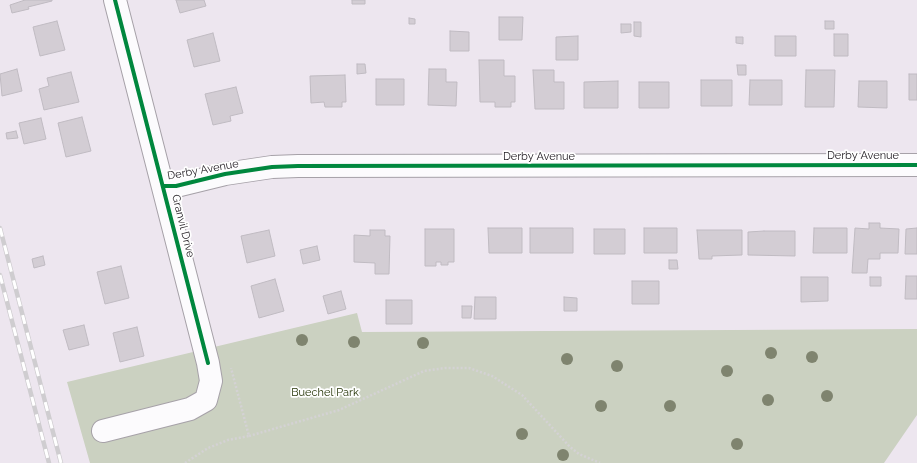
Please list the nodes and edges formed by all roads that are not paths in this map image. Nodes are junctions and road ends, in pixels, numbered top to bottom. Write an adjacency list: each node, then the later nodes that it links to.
1 (115, 0): 3 (street, Granvil Drive)
2 (917, 165): 3 (street, Derby Avenue)
3 (164, 186): 4 (street, Granvil Drive)
4 (103, 431)

